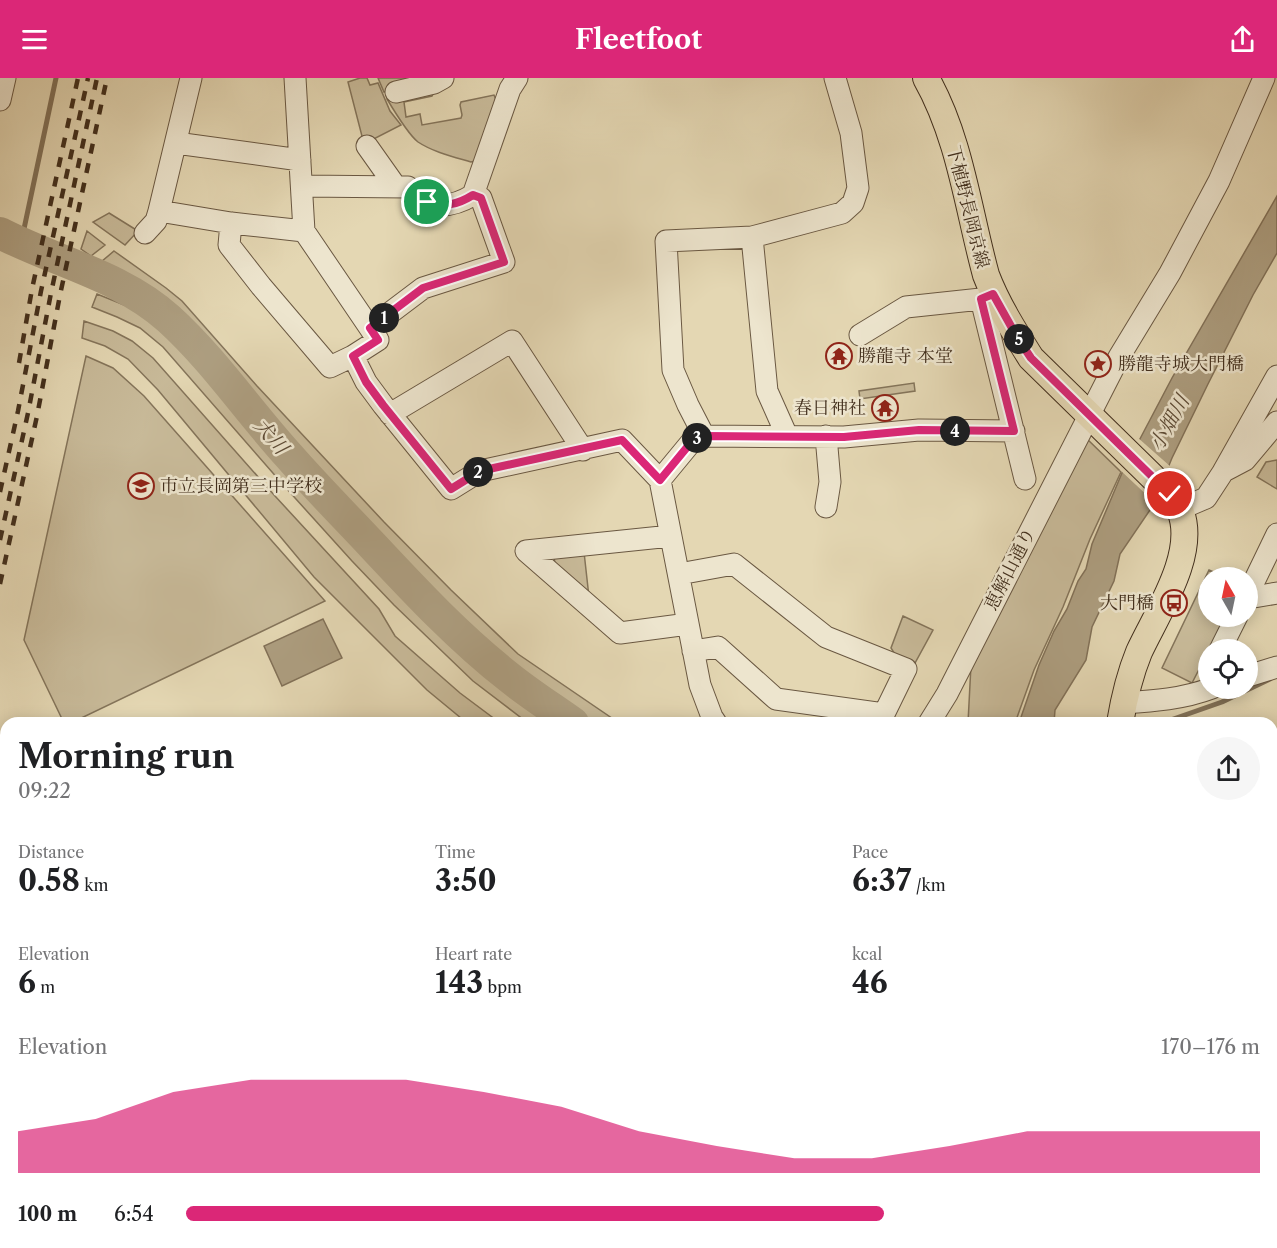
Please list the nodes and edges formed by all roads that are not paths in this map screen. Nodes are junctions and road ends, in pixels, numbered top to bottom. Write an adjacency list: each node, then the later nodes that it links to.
1 (191, 78): 9 (street)
2 (295, 78): 11 (street)
3 (443, 78): 8 (street)
4 (835, 78): 19 (street)
5 (926, 78): 20 (main road, 下植野長岡京線)
6 (1264, 78): 26 (street, 恵解山通り)
7 (515, 79): 14 (street)
8 (396, 92)
9 (176, 143): 11 (street); 15 (street)
10 (367, 146): 13 (street)
11 (300, 159): 12 (street)
12 (302, 186): 13 (street); 17 (street)
13 (396, 187): 14 (street)
14 (473, 195): 21 (street)
15 (159, 211): 16 (street); 18 (street)
16 (231, 223): 17 (street); 23 (street)
17 (304, 231): 21 (street)
18 (146, 233)
19 (752, 237): 29 (street); 30 (street)
20 (987, 297): 22 (street); 26 (main road, 下植野長岡京線); 28 (street)
21 (370, 328): 23 (street)
22 (860, 335)
23 (353, 356): 25 (street)
24 (1277, 376): 33 (street)
25 (390, 414): 32 (street); 32 (street)
26 (1094, 418): 37 (main road, 下植野長岡京線); 51 (street, 恵解山通り)
27 (1277, 422): 33 (street)
28 (1014, 431): 31 (street); 34 (street)
29 (704, 436): 30 (street); 35 (street)
30 (788, 436): 31 (street)
31 (826, 436): 36 (street)
32 (583, 450): 35 (street)
33 (1223, 472): 37 (street)
34 (1025, 479)
35 (660, 480): 39 (street)
36 (826, 507)
37 (1180, 509): 49 (main road, 下植野長岡京線)
38 (1277, 534): 41 (street)
39 (671, 536): 40 (street); 44 (street)
40 (679, 574): 44 (street); 45 (street)
41 (1258, 575)
42 (1277, 593): 43 (street)
43 (1258, 595)
44 (688, 624): 45 (street)
45 (693, 651): 50 (street)
46 (1277, 667): 47 (street)
47 (1258, 673)
48 (1198, 693): 49 (street)
49 (1122, 713)
50 (712, 717)
51 (932, 717)

